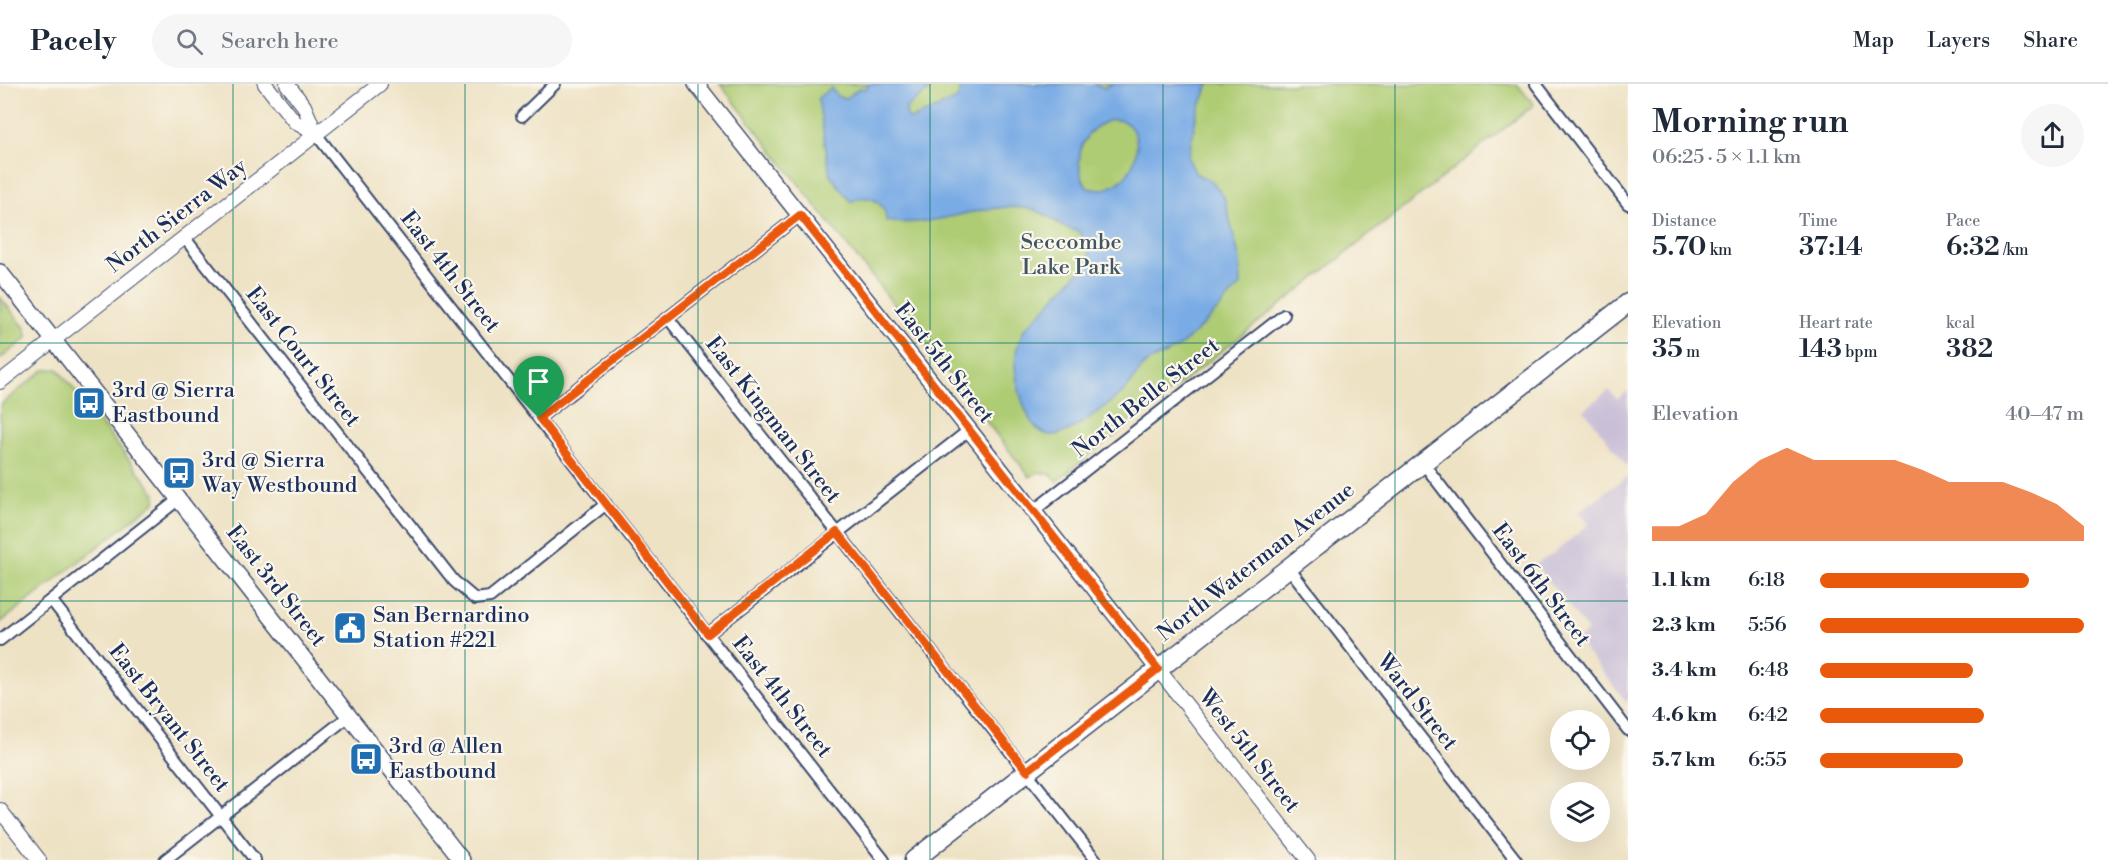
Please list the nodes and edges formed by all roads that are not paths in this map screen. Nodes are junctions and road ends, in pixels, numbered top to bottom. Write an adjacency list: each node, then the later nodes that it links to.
1 (265, 84): 8 (street)
2 (287, 84): 8 (street)
3 (380, 84): 8 (street, North Sierra Way)
4 (555, 84): 7 (street)
5 (696, 84): 10 (main road, East 5th Street)
6 (1536, 84): 9 (street)
7 (522, 116)
8 (316, 134): 11 (street, North Sierra Way); 18 (street, East 4th Street)
9 (1628, 204)
10 (800, 215): 15 (street); 19 (main road, East 5th Street)
11 (184, 237): 16 (street, North Sierra Way); 22 (street, East Court Street)
12 (0, 272): 16 (main road, East 3rd Street)
13 (1628, 303): 20 (main road, North Waterman Avenue)
14 (1284, 315): 23 (street, North Belle Street)
15 (668, 318): 18 (street); 24 (street, East Kingman Street)
16 (54, 339): 17 (street, North Sierra Way); 21 (main road, East 3rd Street)
17 (0, 382)
18 (539, 418): 22 (street, East 4th Street)
19 (968, 431): 23 (main road, East 5th Street); 24 (street)
20 (1423, 463): 25 (main road, North Waterman Avenue); 31 (street, East 6th Street)
21 (179, 499): 26 (street); 30 (main road, East 3rd Street)
22 (606, 504): 27 (street, East 4th Street)
23 (1032, 512): 29 (main road, East 5th Street)
24 (837, 532): 27 (street); 32 (street, East Kingman Street)
25 (1288, 567): 29 (main road, North Waterman Avenue); 43 (street, Ward Street)
26 (51, 601): 28 (street); 34 (street, East Bryant Street)
27 (708, 634): 39 (street, East 4th Street)
28 (0, 640)
29 (1158, 669): 32 (main road, North Waterman Avenue); 42 (street, West 5th Street)
30 (349, 716): 34 (street); 38 (main road, East 3rd Street)
31 (1628, 730)
32 (1027, 771): 40 (main road, North Waterman Avenue); 41 (street, East Kingman Street)
33 (0, 810): 35 (street)
34 (221, 816): 36 (street); 37 (street, East Bryant Street)
35 (39, 860)
36 (165, 860)
37 (255, 860)
38 (462, 860)
39 (884, 860)
40 (914, 860)
41 (1096, 860)
42 (1308, 860)
43 (1516, 860)

